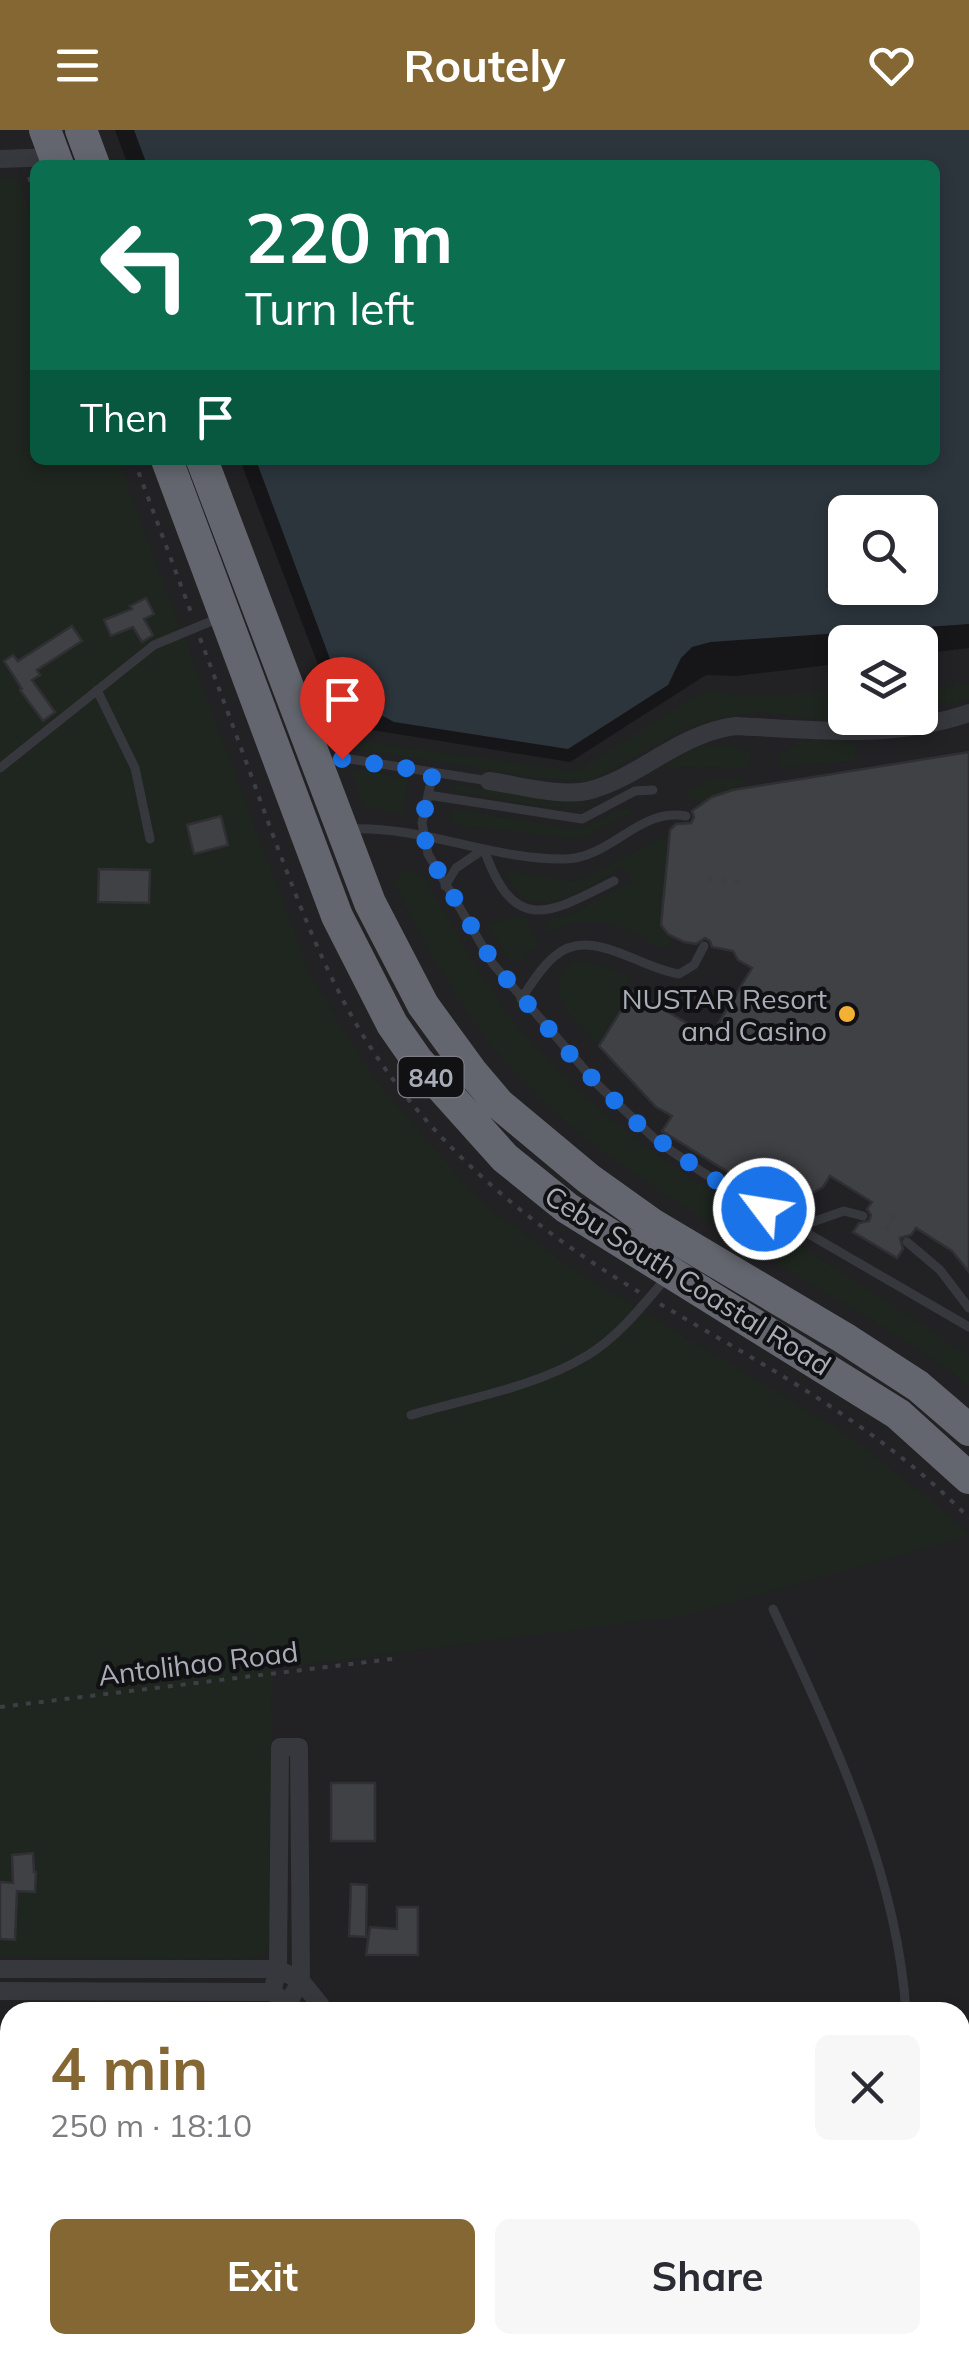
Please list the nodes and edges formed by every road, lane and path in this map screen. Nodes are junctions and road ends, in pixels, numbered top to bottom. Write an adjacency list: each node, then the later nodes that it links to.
1 (81, 130): 4 (highway)
2 (53, 151): 3 (street)
3 (0, 159)
4 (92, 160)
5 (169, 465): 7 (highway, Cebu South Coastal Road / 840)
6 (204, 465): 10 (highway, Cebu South Coastal Road / 840)
7 (225, 616): 8 (lane); 32 (highway, Cebu South Coastal Road / 840)
8 (96, 690): 11 (lane); 19 (lane)
9 (969, 713): 13 (street)
10 (315, 764): 12 (lane); 17 (highway, Cebu South Coastal Road / 840)
11 (0, 768)
12 (433, 772): 13 (lane); 15 (lane)
13 (489, 781)
14 (653, 790): 15 (lane)
15 (428, 795): 18 (lane)
16 (686, 816): 20 (lane)
17 (341, 829): 18 (lane); 36 (highway, Cebu South Coastal Road / 840)
18 (423, 837): 20 (lane); 24 (lane)
19 (150, 839)
20 (484, 850): 22 (lane); 24 (lane)
21 (708, 879): 23 (path)
22 (614, 881)
23 (742, 882)
24 (446, 886): 26 (lane)
25 (704, 946): 26 (lane)
26 (521, 999): 29 (lane)
27 (894, 1215): 30 (path)
28 (863, 1216): 29 (lane)
29 (795, 1228): 34 (lane)
30 (886, 1230)
31 (908, 1242): 33 (lane)
32 (670, 1274): 35 (lane); 37 (highway, Cebu South Coastal Road / 840)
33 (969, 1308)
34 (969, 1328)
35 (411, 1415)
36 (969, 1430)
37 (969, 1478)
38 (773, 1609): 47 (lane)
39 (400, 1658): 40 (path, Antolihao Road)
40 (0, 1707)
41 (0, 1969): 42 (street)
42 (278, 1969): 43 (street); 43 (street); 45 (street)
43 (301, 1981): 45 (street); 46 (street)
44 (0, 1992): 45 (street)
45 (287, 2002)
46 (318, 2002)
47 (905, 2002)

